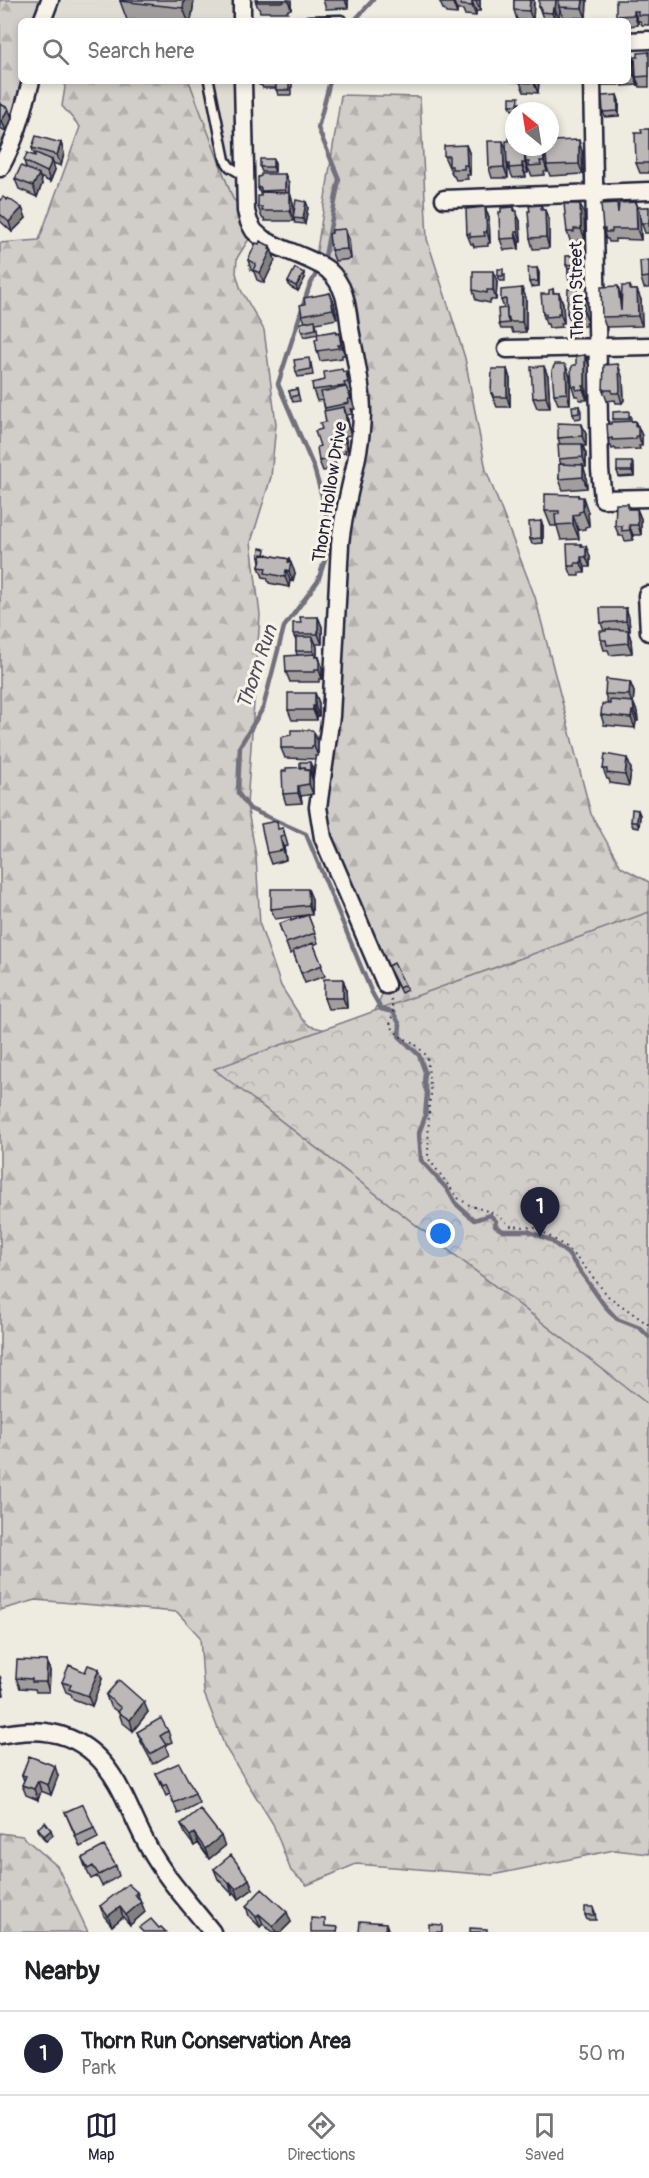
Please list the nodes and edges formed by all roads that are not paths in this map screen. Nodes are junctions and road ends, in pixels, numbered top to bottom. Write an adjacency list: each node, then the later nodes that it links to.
1 (50, 0): 3 (street)
2 (242, 0): 4 (street)
3 (43, 18)
4 (242, 18)
5 (649, 40): 6 (street)
6 (631, 41)
7 (30, 84): 11 (street)
8 (210, 84): 12 (lane)
9 (243, 84): 12 (street, Thorn Hollow Drive)
10 (592, 84): 14 (street, Thorn Street)
11 (0, 168)
12 (245, 176): 22 (street, Thorn Hollow Drive)
13 (649, 191): 14 (street)
14 (594, 193): 15 (street); 17 (street, Thorn Street)
15 (444, 199)
16 (649, 346): 17 (street)
17 (597, 348): 18 (street); 19 (street, Thorn Street)
18 (507, 349)
19 (649, 498)
20 (648, 595): 21 (street)
21 (649, 633)
22 (386, 985)
23 (0, 1735): 24 (street)
24 (213, 1932)

